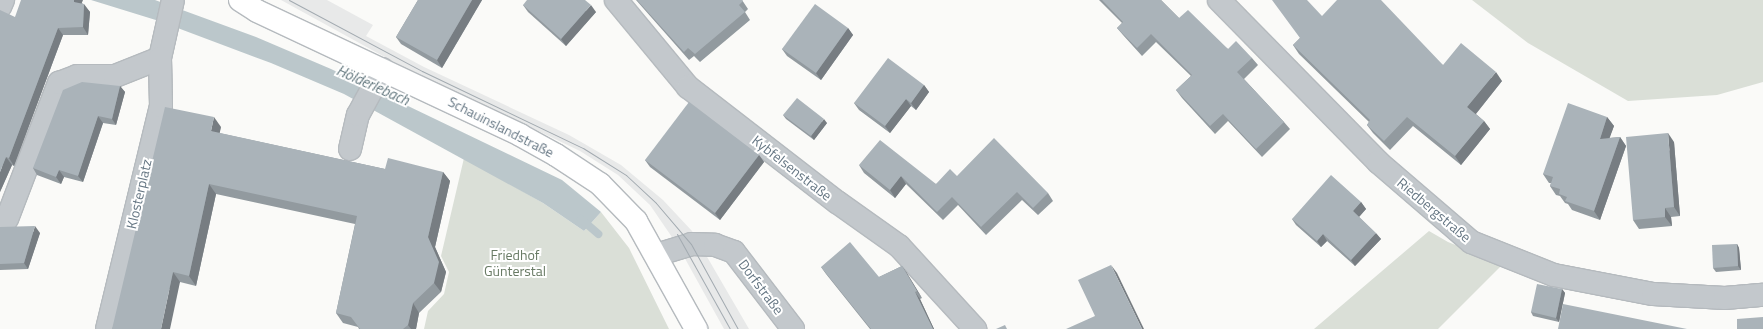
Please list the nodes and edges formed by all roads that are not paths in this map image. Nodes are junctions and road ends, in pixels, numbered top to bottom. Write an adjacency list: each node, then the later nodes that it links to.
1 (3, 0): 6 (street)
2 (173, 0): 7 (street, Klosterplatz)
3 (240, 0): 8 (main road, Schauinslandstraße)
4 (616, 0): 16 (street, Kybfelsenstraße)
5 (1219, 0): 12 (street, Riedbergstraße)
6 (0, 7)
7 (162, 48): 10 (street); 13 (street, Klosterplatz)
8 (378, 76): 9 (street); 11 (main road, Schauinslandstraße)
9 (350, 149)
10 (7, 219)
11 (656, 255): 14 (main road, Schauinslandstraße); 15 (street, Dorfstraße)
12 (1763, 295)
13 (107, 329)
14 (696, 329)
15 (793, 329)
16 (975, 329)

